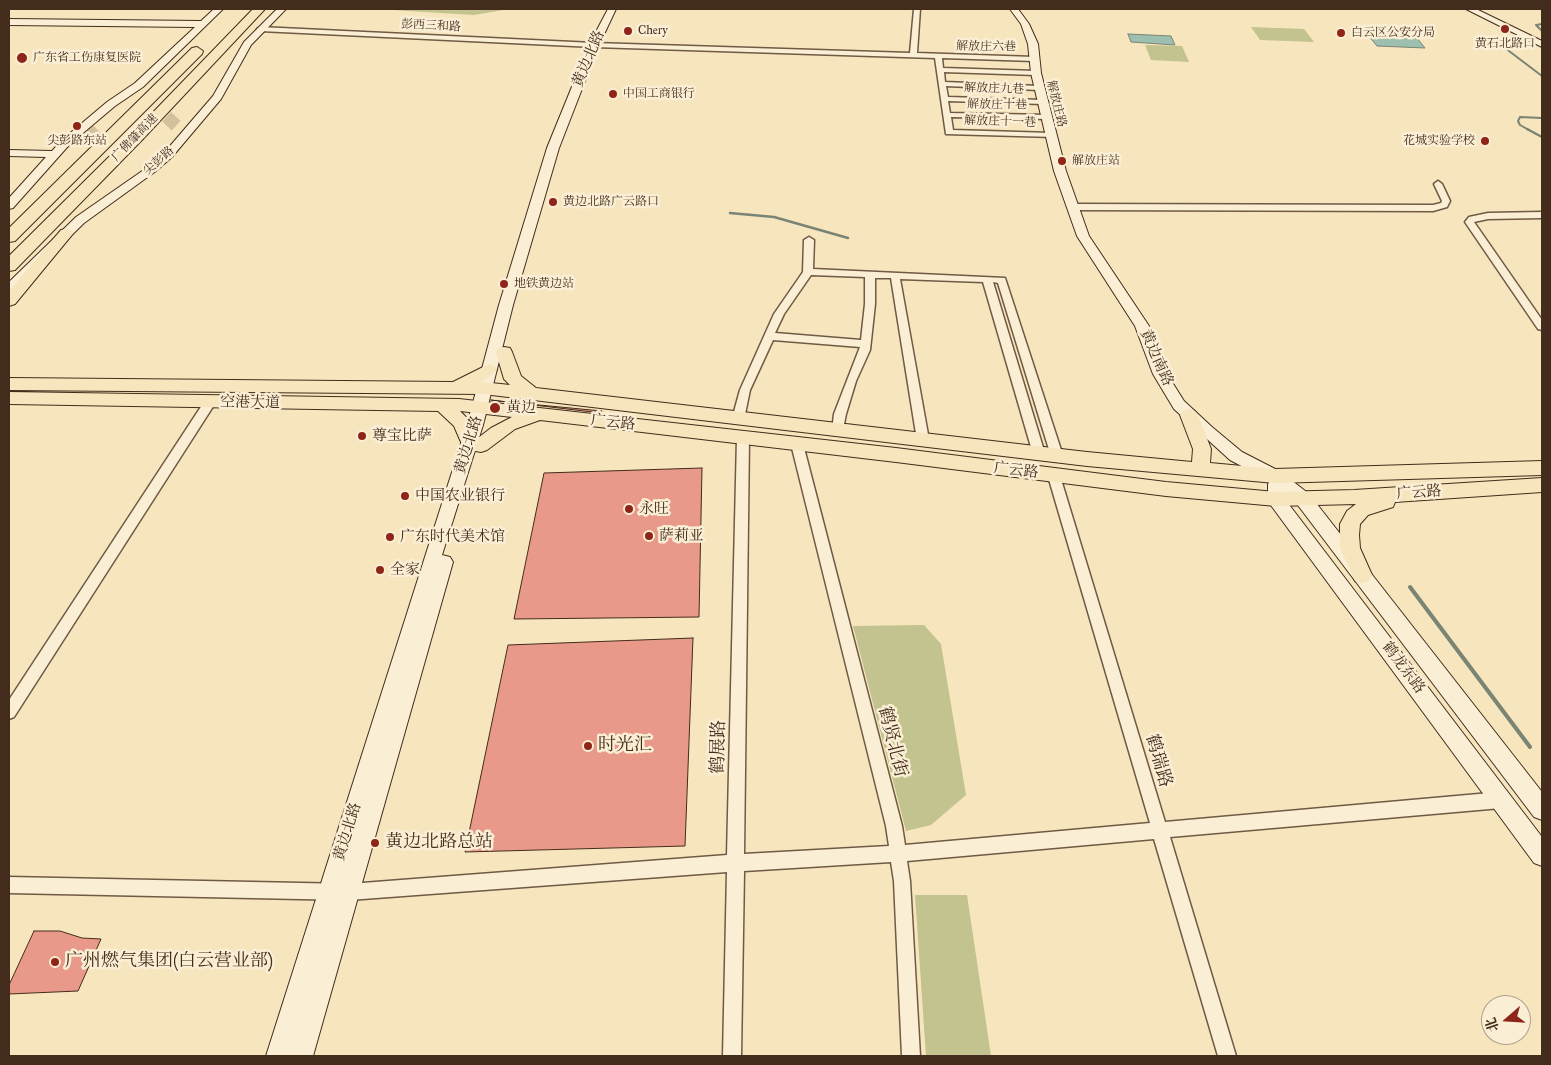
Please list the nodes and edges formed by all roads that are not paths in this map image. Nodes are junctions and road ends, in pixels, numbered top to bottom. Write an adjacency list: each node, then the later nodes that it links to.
1 (219, 9): 13 (street)
2 (259, 9): 48 (highway, 广佛肇高速)
3 (269, 9): 15 (highway)
4 (275, 9): 15 (highway)
5 (282, 9): 15 (street, 尖彭路)
6 (612, 9): 19 (street, 黄边北路)
7 (618, 9): 19 (street, 黄边北路)
8 (917, 9): 21 (street)
9 (1014, 9): 23 (street, 解放庄路)
10 (1470, 9): 18 (street)
11 (1480, 9): 17 (street)
12 (9, 22): 13 (street)
13 (203, 24): 16 (street)
14 (9, 28): 16 (street)
15 (255, 32): 19 (street, 彭西三和路); 31 (highway); 45 (street, 尖彭路)
16 (194, 33): 26 (street)
17 (1542, 40)
18 (1542, 44)
19 (597, 45): 21 (street, 彭西三和路); 59 (street, 黄边北路); 60 (street, 黄边北路)
20 (201, 47): 46 (highway, 广佛肇高速)
21 (913, 56): 22 (street, 解放庄六巷)
22 (938, 57): 23 (street, 解放庄六巷); 24 (street)
23 (1034, 59): 25 (street, 解放庄路)
24 (940, 70): 25 (street); 27 (street)
25 (1036, 73): 28 (street, 解放庄路)
26 (139, 84): 35 (highway); 39 (street)
27 (942, 84): 28 (street); 29 (street)
28 (1039, 88): 30 (street, 解放庄路)
29 (944, 99): 30 (street, 解放庄九巷); 32 (street)
30 (1042, 102): 33 (street, 解放庄路)
31 (184, 107)
32 (946, 115): 33 (street, 解放庄十巷); 36 (street, 解放庄十一巷)
33 (1047, 117): 36 (street, 解放庄路)
34 (166, 126): 49 (highway)
35 (100, 128)
36 (1051, 135): 42 (street, 解放庄路)
37 (87, 142): 44 (highway)
38 (9, 154): 39 (street)
39 (54, 154): 41 (street)
40 (1438, 184): 42 (street)
41 (9, 205)
42 (1073, 207): 76 (street, 黄边南路)
43 (1542, 215): 56 (street)
44 (9, 227)
45 (66, 233): 54 (street, 尖彭路); 55 (main road)
46 (9, 236)
47 (809, 240): 51 (street)
48 (9, 266)
49 (9, 272)
50 (870, 274): 51 (street); 52 (street); 58 (street)
51 (805, 276): 52 (street); 57 (street)
52 (896, 278): 53 (street); 81 (street)
53 (988, 282): 84 (street); 85 (street)
54 (9, 289)
55 (9, 300)
56 (1542, 327)
57 (769, 336): 58 (street); 78 (street)
58 (866, 344): 79 (street)
59 (504, 352): 66 (street, 黄边北路); 67 (main road)
60 (489, 370): 64 (main road); 66 (street, 黄边北路)
61 (9, 374): 63 (main road)
62 (9, 384): 63 (main road, 空港大道)
63 (220, 386): 65 (main road, 空港大道)
64 (447, 387): 65 (main road, 空港大道); 66 (main road, 空港大道)
65 (390, 388): 71 (main road)
66 (489, 389): 67 (main road, 广云路); 73 (street, 黄边北路)
67 (532, 394): 69 (main road, 广云路)
68 (9, 398): 70 (main road, 空港大道)
69 (585, 400): 77 (main road); 78 (main road, 广云路)
70 (210, 402): 71 (main road, 空港大道); 74 (main road); 99 (street)
71 (379, 404): 72 (main road, 空港大道)
72 (442, 404): 73 (main road, 空港大道); 82 (main road)
73 (485, 408): 75 (main road, 广云路); 82 (street, 黄边北路)
74 (9, 409)
75 (539, 415): 77 (main road, 广云路); 82 (main road)
76 (1189, 415): 88 (main road); 91 (street, 黄边南路)
77 (576, 419): 80 (main road, 广云路)
78 (738, 419): 79 (main road, 广云路)
79 (838, 431): 81 (main road, 广云路)
80 (742, 438): 83 (main road, 广云路); 105 (street, 鹤展路)
81 (923, 440): 84 (main road, 广云路)
82 (475, 444): 107 (street, 黄边北路)
83 (797, 444): 90 (main road, 广云路); 103 (street, 鹤贤北街)
84 (1039, 454): 85 (main road, 广云路)
85 (1057, 456): 86 (main road, 广云路)
86 (1087, 459): 88 (main road, 广云路); 92 (main road)
87 (1542, 468): 89 (main road, 广云路)
88 (1197, 470): 91 (main road, 广云路)
89 (1396, 473): 91 (main road, 广云路); 94 (main road)
90 (1054, 476): 92 (main road, 广云路); 102 (street, 鹤瑞路)
91 (1275, 476): 95 (street); 96 (street, 黄边南路)
92 (1097, 481): 95 (main road, 广云路)
93 (1542, 485): 94 (main road, 广云路)
94 (1412, 494): 96 (main road, 广云路); 97 (main road)
95 (1276, 498): 96 (main road, 广云路); 98 (street, 鹤龙东路)
96 (1302, 499): 97 (street, 鹤龙东路)
97 (1362, 575): 98 (street); 101 (street, 鹤龙东路)
98 (1336, 578): 100 (street, 鹤龙东路)
99 (9, 712)
100 (1501, 800): 102 (street); 104 (street, 鹤龙东路)
101 (1542, 809)
102 (1159, 830): 103 (street); 112 (street, 鹤瑞路)
103 (896, 854): 105 (street); 111 (street, 鹤贤北街)
104 (1542, 855)
105 (736, 863): 107 (street); 110 (street, 鹤展路)
106 (9, 884): 107 (street)
107 (339, 892): 108 (street, 黄边北路); 109 (street, 黄边北路)
108 (279, 1056)
109 (300, 1056)
110 (732, 1056)
111 (910, 1056)
112 (1227, 1056)

